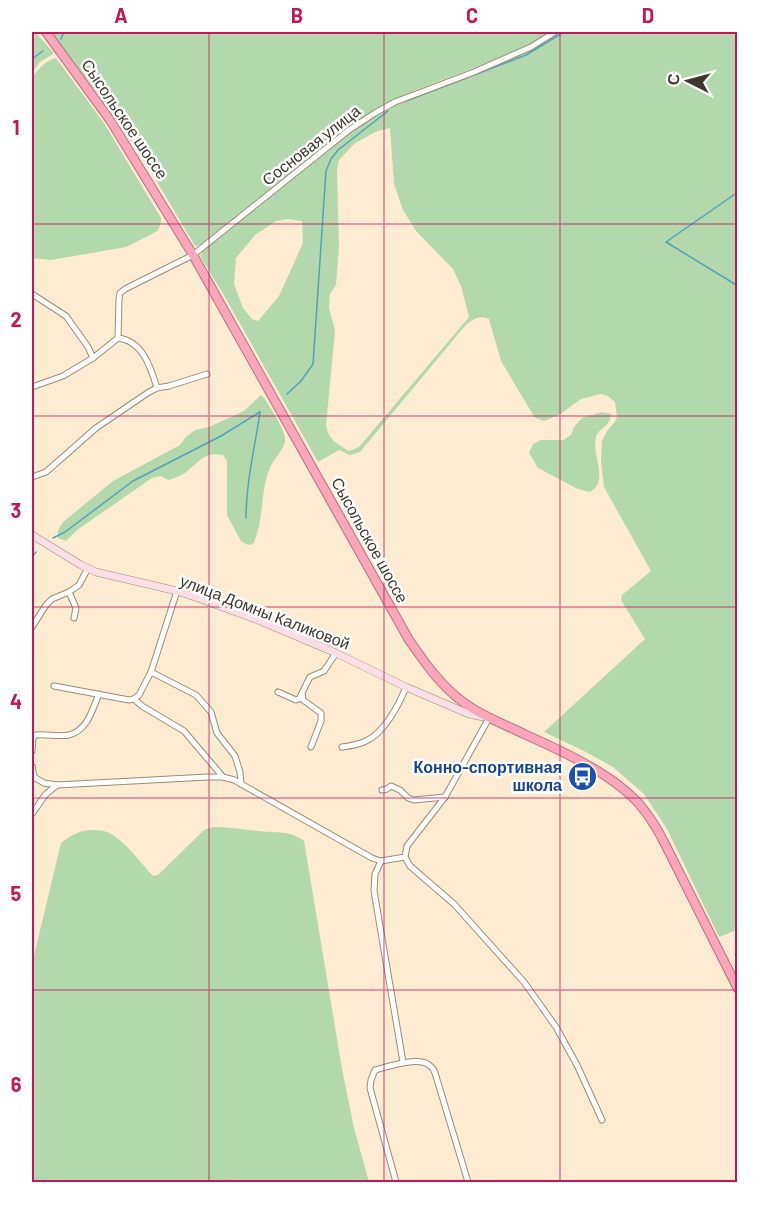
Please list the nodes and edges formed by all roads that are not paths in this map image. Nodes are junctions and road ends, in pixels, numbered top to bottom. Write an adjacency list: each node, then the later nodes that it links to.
1 (46, 32): 3 (highway, Сысольское шоссе)
2 (555, 32): 3 (street, Сосновая улица)
3 (193, 255): 5 (street, Сосновая улица); 25 (highway, Сысольское шоссе)
4 (32, 294): 6 (street)
5 (118, 338): 6 (street); 9 (street)
6 (93, 358): 8 (street)
7 (207, 374): 9 (street)
8 (32, 387)
9 (157, 388): 10 (street)
10 (32, 477)
11 (32, 535): 12 (main road, улица Домны Каликовой)
12 (88, 568): 13 (main road, улица Домны Каликовой); 14 (street)
13 (177, 591): 17 (main road, улица Домны Каликовой); 18 (street)
14 (69, 592): 15 (street); 16 (street)
15 (74, 618)
16 (32, 627)
17 (336, 653): 20 (main road, улица Домны Каликовой); 22 (street)
18 (151, 672): 24 (street); 32 (street)
19 (54, 686): 23 (street)
20 (406, 687): 25 (main road, улица Домны Каликовой); 27 (street)
21 (278, 692): 22 (street)
22 (302, 693): 26 (street)
23 (99, 694): 24 (street); 28 (street)
24 (134, 699): 31 (street)
25 (489, 718): 35 (street); 39 (highway, Сысольское шоссе)
26 (311, 747)
27 (342, 747)
28 (32, 751)
29 (32, 766): 30 (street)
30 (33, 776): 33 (street)
31 (223, 777): 32 (street); 33 (street)
32 (241, 784): 38 (street)
33 (57, 785): 36 (street)
34 (382, 790): 35 (street)
35 (445, 797): 37 (street)
36 (32, 814)
37 (405, 857): 38 (street); 41 (street)
38 (381, 861): 40 (street)
39 (738, 989)
40 (403, 1062): 42 (street); 43 (street)
41 (602, 1120)
42 (396, 1182)
43 (468, 1182)

